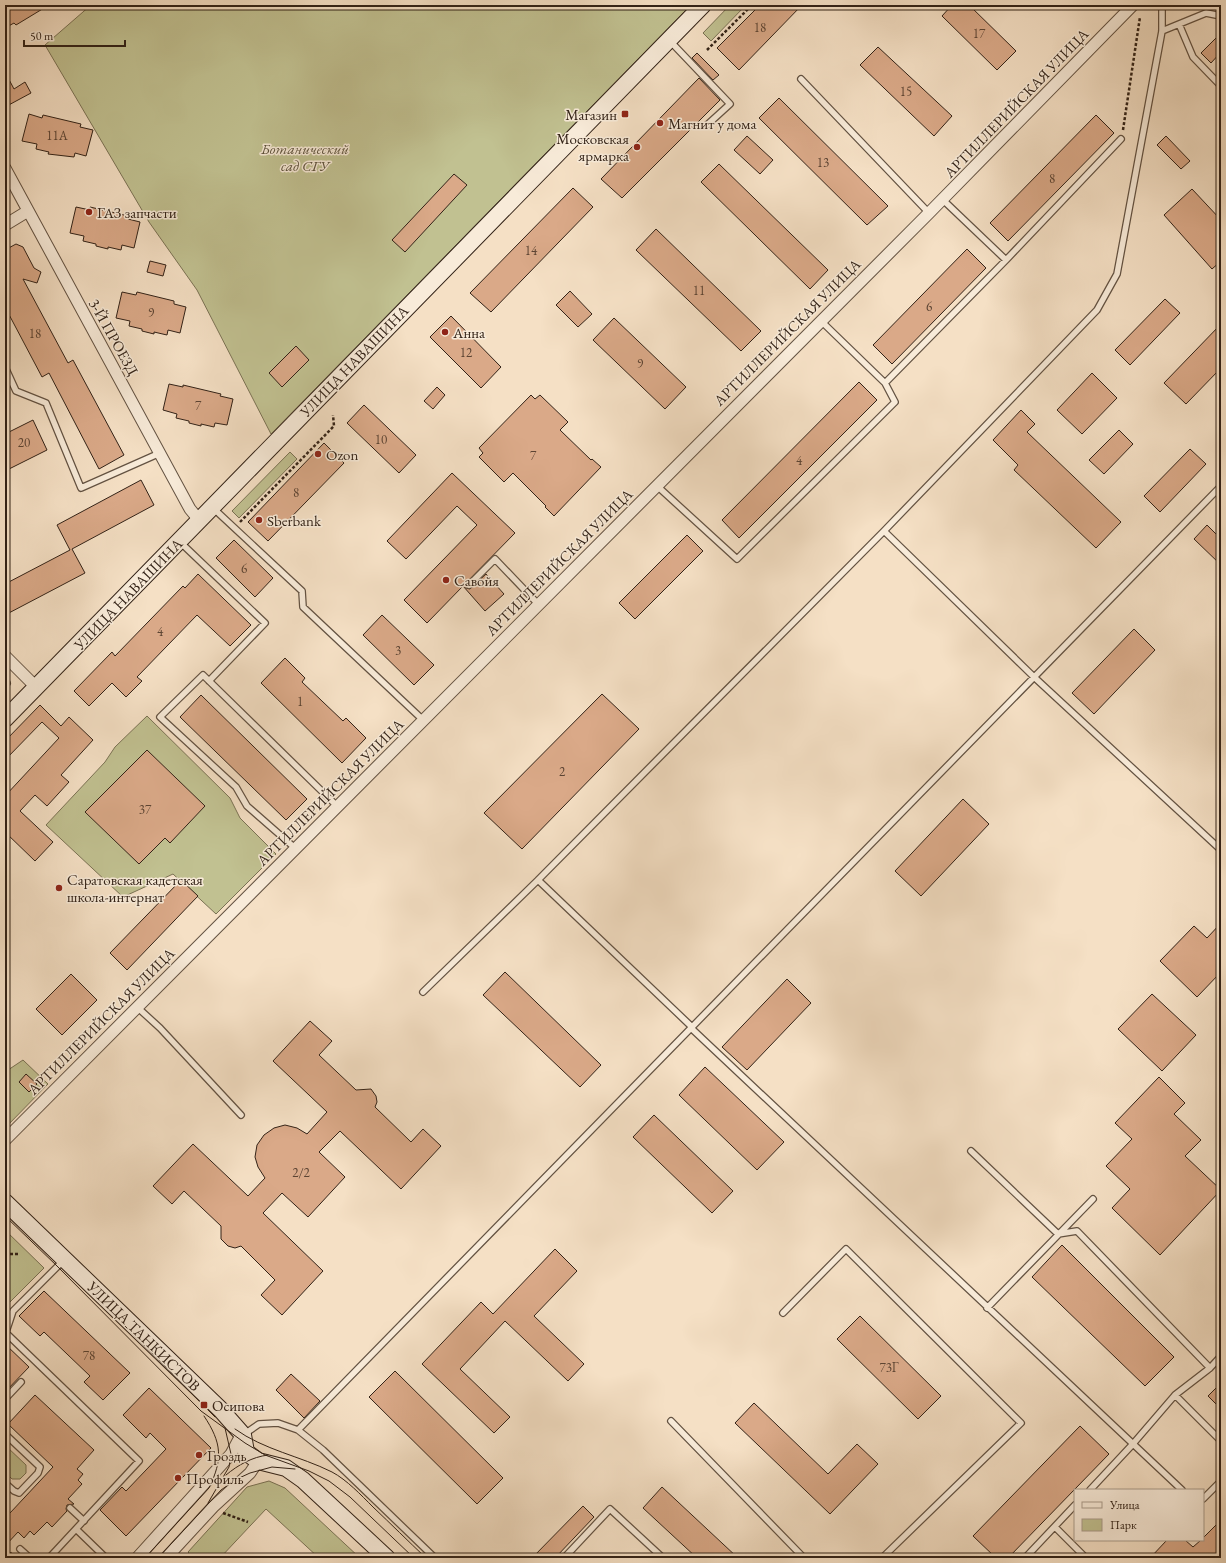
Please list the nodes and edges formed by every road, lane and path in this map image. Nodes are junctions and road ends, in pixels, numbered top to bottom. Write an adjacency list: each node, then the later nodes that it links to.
1 (703, 5): 9 (main road, УЛИЦА НАВАШИНА)
2 (752, 5): 10 (path)
3 (1133, 5): 16 (street, АРТИЛЛЕРИЙСКАЯ УЛИЦА)
4 (1162, 5): 8 (lane)
5 (1221, 16): 7 (lane)
6 (1140, 17): 14 (path)
7 (1178, 24): 8 (lane); 12 (lane)
8 (1162, 31): 31 (lane)
9 (669, 40): 13 (lane); 28 (main road, УЛИЦА НАВАШИНА)
10 (708, 50)
11 (801, 79): 18 (lane)
12 (1221, 86)
13 (707, 125)
14 (1121, 139): 20 (lane)
15 (5, 168): 17 (street, 3-Й ПРОЕЗД)
16 (942, 199): 18 (street, АРТИЛЛЕРИЙСКАЯ УЛИЦА); 20 (lane)
17 (28, 211): 19 (street); 25 (street, 3-Й ПРОЕЗД)
18 (929, 213): 21 (street, АРТИЛЛЕРИЙСКАЯ УЛИЦА)
19 (5, 225)
20 (1006, 260): 23 (lane)
21 (820, 320): 23 (lane); 26 (street, АРТИЛЛЕРИЙСКАЯ УЛИЦА)
22 (5, 368): 25 (lane)
23 (884, 383): 26 (lane)
24 (334, 415): 30 (path)
25 (160, 453): 29 (street, 3-Й ПРОЕЗД)
26 (656, 485): 34 (street, АРТИЛЛЕРИЙСКАЯ УЛИЦА)
27 (1221, 486): 36 (lane)
28 (211, 506): 29 (main road, УЛИЦА НАВАШИНА); 40 (lane)
29 (199, 520): 32 (main road, УЛИЦА НАВАШИНА)
30 (239, 522)
31 (884, 531): 36 (lane); 44 (lane)
32 (179, 541): 37 (lane); 38 (main road, УЛИЦА НАВАШИНА)
33 (469, 585): 34 (lane)
34 (538, 604): 40 (street, АРТИЛЛЕРИЙСКАЯ УЛИЦА)
35 (5, 656): 38 (street)
36 (1034, 677): 43 (lane); 47 (lane)
37 (209, 681): 41 (lane); 42 (lane)
38 (36, 687): 39 (main road, УЛИЦА НАВАШИНА)
39 (5, 719)
40 (423, 720): 41 (street, АРТИЛЛЕРИЙСКАЯ УЛИЦА)
41 (337, 806): 42 (street, АРТИЛЛЕРИЙСКАЯ УЛИЦА)
42 (296, 848): 46 (street, АРТИЛЛЕРИЙСКАЯ УЛИЦА)
43 (1221, 850)
44 (538, 880): 45 (lane); 47 (lane)
45 (423, 992)
46 (137, 1006): 48 (lane); 49 (street, АРТИЛЛЕРИЙСКАЯ УЛИЦА)
47 (691, 1027): 57 (lane); 66 (lane)
48 (240, 1115)
49 (5, 1140)
50 (971, 1151): 53 (lane)
51 (1092, 1199): 53 (lane)
52 (5, 1202): 56 (main road, УЛИЦА ТАНКИСТОВ)
53 (1058, 1234): 57 (lane); 61 (lane)
54 (5, 1254): 55 (path)
55 (20, 1254)
56 (65, 1259): 59 (lane); 68 (main road, УЛИЦА ТАНКИСТОВ)
57 (987, 1308): 70 (lane)
58 (783, 1313): 97 (lane)
59 (6, 1334): 82 (lane)
60 (1221, 1356): 61 (lane)
61 (1210, 1368): 63 (lane)
62 (21, 1382): 64 (lane)
63 (1175, 1395): 69 (lane); 70 (lane)
64 (5, 1399)
65 (671, 1421): 96 (lane)
66 (298, 1430): 68 (lane); 93 (lane)
67 (5, 1434): 72 (lane)
68 (243, 1435): 71 (main road)
69 (1221, 1441)
70 (1132, 1445): 76 (lane); 77 (lane)
71 (245, 1456): 90 (street); 91 (street); 92 (main road)
72 (35, 1476): 73 (lane); 75 (lane)
73 (40, 1480)
74 (1221, 1481): 78 (lane)
75 (5, 1483)
76 (1091, 1489)
77 (1181, 1489)
78 (1204, 1498)
79 (1074, 1506): 84 (lane)
80 (70, 1508): 82 (lane)
81 (221, 1512): 83 (path)
82 (84, 1521): 85 (lane)
83 (248, 1522)
84 (1055, 1526): 98 (lane); 99 (lane)
85 (76, 1529): 88 (lane); 89 (lane)
86 (20, 1549): 87 (lane)
87 (30, 1558)
88 (49, 1558)
89 (106, 1558)
90 (137, 1558)
91 (166, 1558)
92 (386, 1558)
93 (435, 1558)
94 (564, 1558): 95 (lane)
95 (663, 1558)
96 (804, 1558)
97 (882, 1558)
98 (1025, 1558)
99 (1086, 1558)

